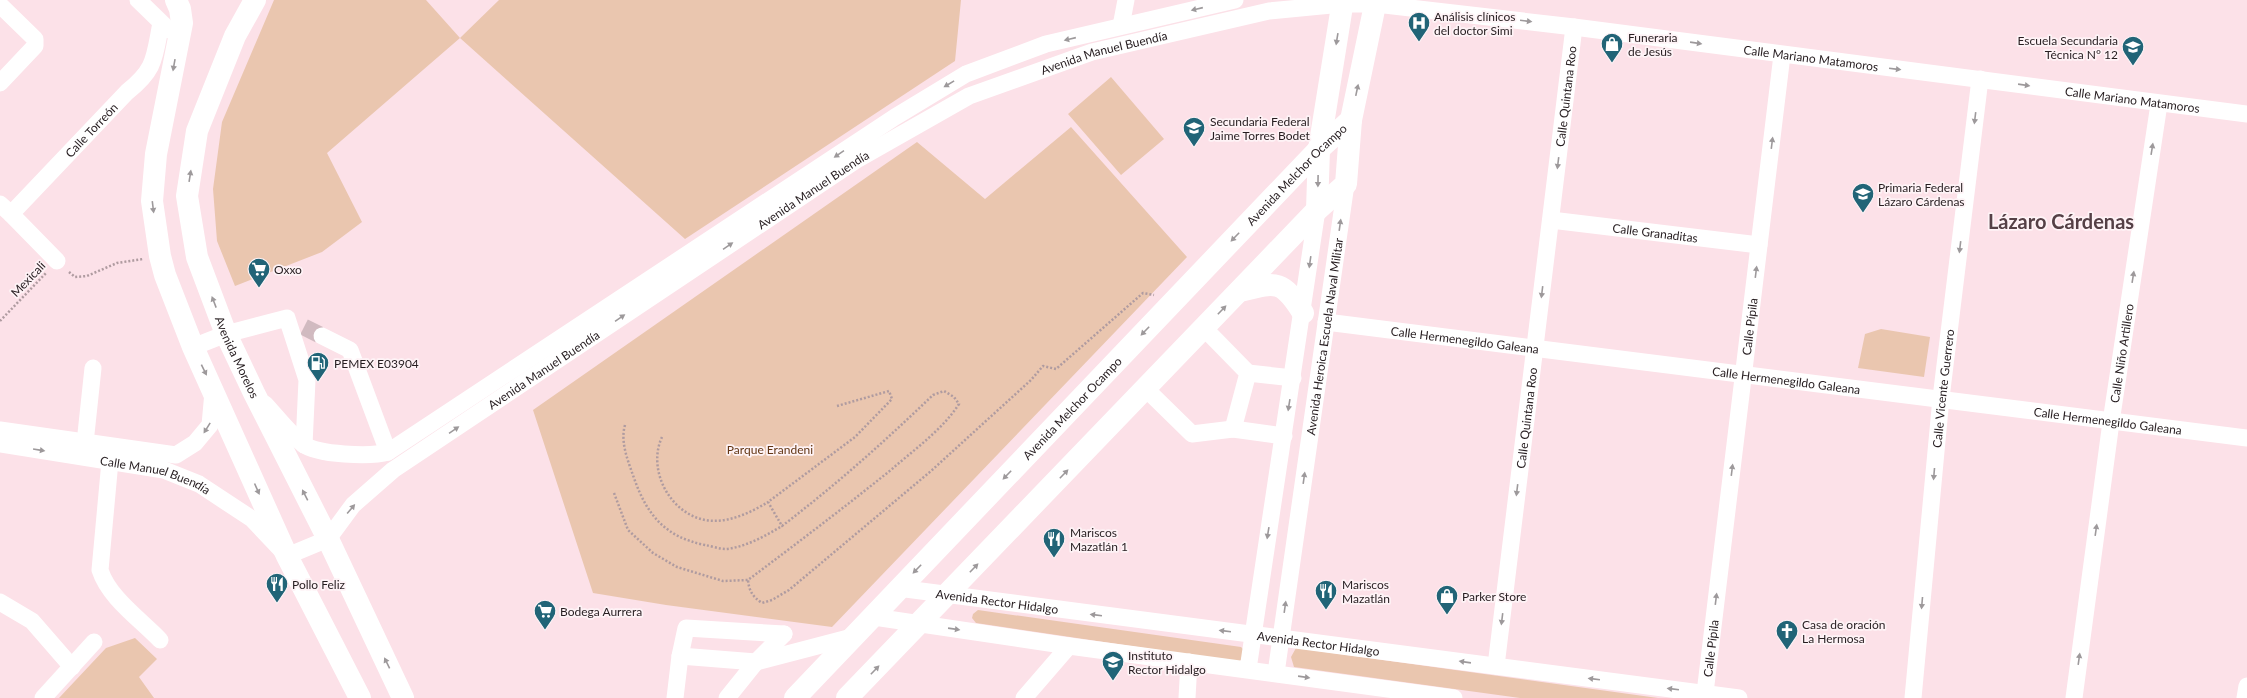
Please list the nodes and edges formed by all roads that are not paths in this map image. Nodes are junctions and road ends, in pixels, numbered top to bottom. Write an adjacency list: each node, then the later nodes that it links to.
1 (4, 0): 9 (street)
2 (138, 0): 10 (street)
3 (176, 0): 13 (main road)
4 (255, 0): 33 (main road, Avenida Morelos, one-way to 4)
5 (1126, 0): 11 (street)
6 (1235, 0): 11 (street, Avenida Manuel Buendía, one-way to 11)
7 (1343, 2): 8 (street, Avenida Manuel Buendía); 20 (main road, Avenida Heroica Escuela Naval Militar, one-way to 20); 55 (street, Avenida Manuel Buendía, one-way to 7)
8 (1376, 2): 12 (street, Calle Mariano Matamoros, one-way to 12); 19 (main road, Avenida Heroica Escuela Naval Militar, one-way to 8)
9 (0, 5): 16 (street)
10 (161, 23): 13 (street); 22 (street, Calle Torreón)
11 (1121, 26): 53 (street, Avenida Manuel Buendía, one-way to 53)
12 (1574, 27): 14 (street, Calle Mariano Matamoros, one-way to 14); 24 (street, Calle Quintana Roo, one-way to 24)
13 (179, 39): 35 (main road, one-way to 35)
14 (1782, 55): 15 (street, Calle Mariano Matamoros, one-way to 15); 25 (street, Calle Pípila, one-way to 14)
15 (1980, 79): 17 (street, Calle Mariano Matamoros, one-way to 17); 44 (street, Calle Vicente Guerrero, one-way to 44)
16 (0, 84)
17 (2159, 104): 18 (street, Calle Mariano Matamoros); 45 (street, Calle Niño Artillero, one-way to 17)
18 (2247, 114)
19 (1351, 120): 20 (main road, Avenida Melchor Ocampo); 21 (main road, Avenida Heroica Escuela Naval Militar)
20 (1319, 149): 23 (main road, Avenida Heroica Escuela Naval Militar, one-way to 23); 57 (main road, Avenida Melchor Ocampo, one-way to 57)
21 (1346, 184): 23 (main road); 30 (street, Avenida Heroica Escuela Naval Militar, one-way to 21)
22 (6, 209): 26 (street)
23 (1317, 210): 27 (main road); 28 (street, Avenida Heroica Escuela Naval Militar, one-way to 28)
24 (1551, 220): 25 (street, Calle Granaditas); 36 (street, Calle Quintana Roo, one-way to 36)
25 (1759, 245): 39 (street, Calle Pípila, one-way to 25)
26 (57, 261)
27 (1240, 291): 28 (main road); 32 (main road, one-way to 27)
28 (1303, 313): 40 (street, Avenida Heroica Escuela Naval Militar)
29 (287, 318): 31 (street); 33 (street); 52 (street)
30 (1326, 322): 36 (street, Calle Hermenegildo Galeana); 64 (street, Avenida Heroica Escuela Naval Militar, one-way to 30)
31 (304, 327)
32 (1204, 328): 38 (street); 41 (main road)
33 (226, 334): 35 (street); 43 (main road, Avenida Morelos)
34 (322, 336): 53 (street)
35 (193, 347): 42 (main road, one-way to 42)
36 (1535, 348): 39 (street, Calle Hermenegildo Galeana); 71 (street, Calle Quintana Roo, one-way to 71)
37 (94, 368): 50 (street)
38 (1248, 372): 40 (street); 46 (street)
39 (1744, 374): 44 (street, Calle Hermenegildo Galeana); 76 (street, Calle Pípila, one-way to 39)
40 (1293, 378): 48 (street, Avenida Heroica Escuela Naval Militar, one-way to 48)
41 (1146, 389): 46 (street); 58 (main road, one-way to 41)
42 (214, 390): 50 (street, Calle Manuel Buendía, one-way to 50); 56 (main road, one-way to 56)
43 (254, 394): 52 (street); 55 (main road, Avenida Morelos, one-way to 43)
44 (1941, 398): 45 (street, Calle Hermenegildo Galeana); 88 (street, Calle Vicente Guerrero, one-way to 88)
45 (2111, 422): 49 (street, Calle Hermenegildo Galeana); 89 (street, Calle Niño Artillero, one-way to 45)
46 (1233, 429): 48 (street)
47 (0, 430): 50 (street, Calle Manuel Buendía)
48 (1284, 436): 62 (street, Avenida Heroica Escuela Naval Militar, one-way to 62)
49 (2247, 438)
50 (84, 443)
51 (0, 444): 54 (street, Calle Manuel Buendía, one-way to 54)
52 (304, 445): 53 (street, Avenida Manuel Buendía)
53 (388, 452)
54 (110, 461): 56 (street, Calle Manuel Buendía); 65 (street)
55 (328, 540): 56 (street); 79 (main road, Avenida Morelos, one-way to 55)
56 (287, 556): 78 (main road)
57 (898, 588): 58 (street, Avenida Rector Hidalgo); 60 (main road, Avenida Melchor Ocampo)
58 (947, 596): 61 (main road); 62 (street, Avenida Rector Hidalgo, one-way to 58)
59 (0, 602): 72 (street)
60 (874, 617): 61 (street); 63 (main road, Avenida Melchor Ocampo)
61 (919, 624): 67 (street, one-way to 67); 83 (main road, one-way to 61)
62 (1253, 634): 64 (street, Avenida Rector Hidalgo); 73 (street, Avenida Heroica Escuela Naval Militar)
63 (852, 637): 69 (street); 82 (main road, Avenida Melchor Ocampo)
64 (1281, 638): 71 (street, Avenida Rector Hidalgo, one-way to 64); 74 (street, Avenida Heroica Escuela Naval Militar)
65 (160, 640)
66 (94, 642): 72 (street)
67 (1068, 646): 70 (street); 84 (street)
68 (680, 656): 69 (street); 69 (street); 80 (street)
69 (756, 662): 81 (street)
70 (1189, 662): 73 (street); 85 (street)
71 (1496, 666): 76 (street, Avenida Rector Hidalgo, one-way to 71)
72 (72, 667): 77 (street)
73 (1248, 669): 74 (street)
74 (1276, 673): 86 (street, one-way to 86)
75 (2247, 686): 90 (street)
76 (1705, 693): 87 (street, Avenida Rector Hidalgo)
77 (43, 698)
78 (360, 698)
79 (403, 698)
80 (675, 698)
81 (727, 698)
82 (795, 698)
83 (847, 698)
84 (1024, 698)
85 (1187, 698)
86 (1454, 698)
87 (1739, 698)
88 (1913, 698)
89 (2074, 698)
90 (2245, 698)

